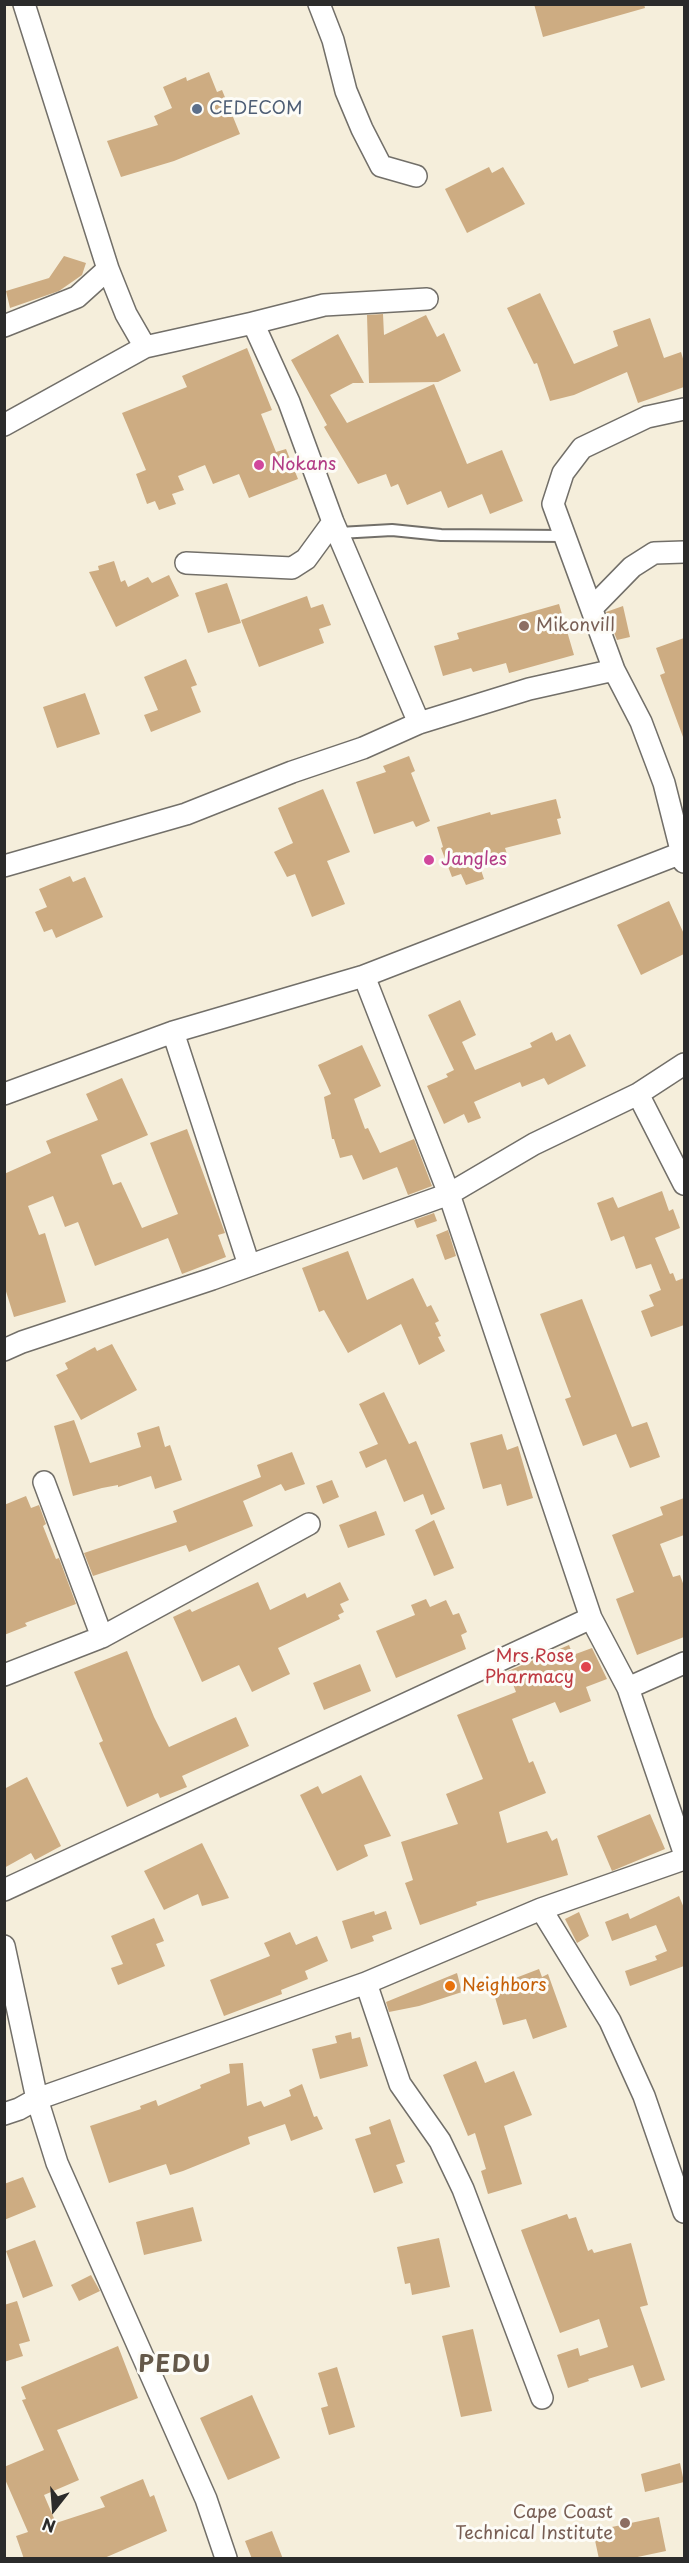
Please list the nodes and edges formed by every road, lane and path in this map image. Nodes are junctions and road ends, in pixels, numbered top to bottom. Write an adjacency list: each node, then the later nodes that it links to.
1 (24, 4): 4 (street)
2 (319, 4): 3 (street)
3 (416, 176)
4 (108, 269): 7 (street); 8 (street)
5 (427, 299): 6 (street)
6 (254, 323): 8 (street); 11 (street)
7 (4, 326)
8 (145, 347): 10 (street)
9 (684, 409): 12 (street)
10 (4, 425)
11 (336, 527): 12 (lane); 14 (street); 17 (street)
12 (564, 536): 15 (street)
13 (684, 552): 15 (street)
14 (186, 563)
15 (592, 608): 16 (street)
16 (614, 670): 17 (street); 18 (street)
17 (419, 723): 19 (street)
18 (684, 856): 20 (street)
19 (4, 866)
20 (364, 976): 21 (street); 26 (street)
21 (173, 1032): 23 (street); 27 (street)
22 (684, 1064): 24 (street)
23 (5, 1093)
24 (638, 1094): 25 (street); 26 (street)
25 (684, 1184)
26 (449, 1194): 27 (street); 31 (street)
27 (249, 1265): 28 (street)
28 (4, 1350)
29 (44, 1482): 32 (street)
30 (309, 1524): 32 (street)
31 (591, 1618): 35 (street); 38 (street)
32 (102, 1637): 34 (street)
33 (684, 1663): 35 (street)
34 (4, 1675)
35 (628, 1688): 36 (street)
36 (684, 1852)
37 (684, 1858): 39 (street)
38 (4, 1890)
39 (541, 1909): 41 (street); 44 (street)
40 (4, 1946): 42 (street)
41 (366, 1983): 42 (street); 45 (street)
42 (37, 2099): 43 (street); 46 (street)
43 (4, 2114)
44 (684, 2212)
45 (542, 2398)
46 (226, 2559)

